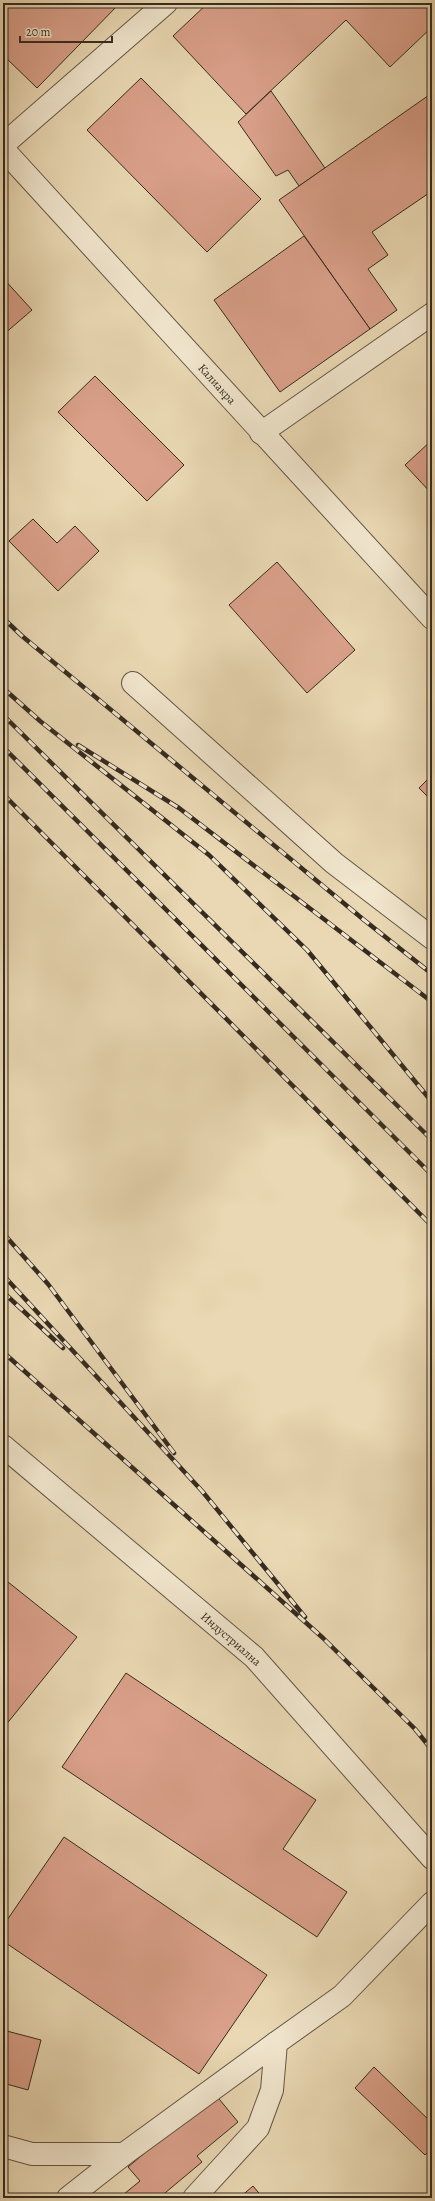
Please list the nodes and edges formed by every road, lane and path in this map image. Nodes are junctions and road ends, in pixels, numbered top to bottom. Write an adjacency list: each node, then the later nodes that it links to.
1 (166, 3): 2 (street)
2 (3, 145)
3 (3, 149): 5 (street, Калиакра)
4 (432, 314): 5 (street)
5 (261, 433): 6 (street, Калиакра)
6 (432, 618)
7 (133, 683): 8 (street)
8 (432, 938)
9 (3, 1446): 10 (street, Индустриална)
10 (432, 1858)
11 (432, 1903): 12 (street)
12 (276, 2043): 14 (street); 16 (street)
13 (3, 2146): 14 (street)
14 (124, 2154): 15 (street)
15 (68, 2198)
16 (194, 2198)

